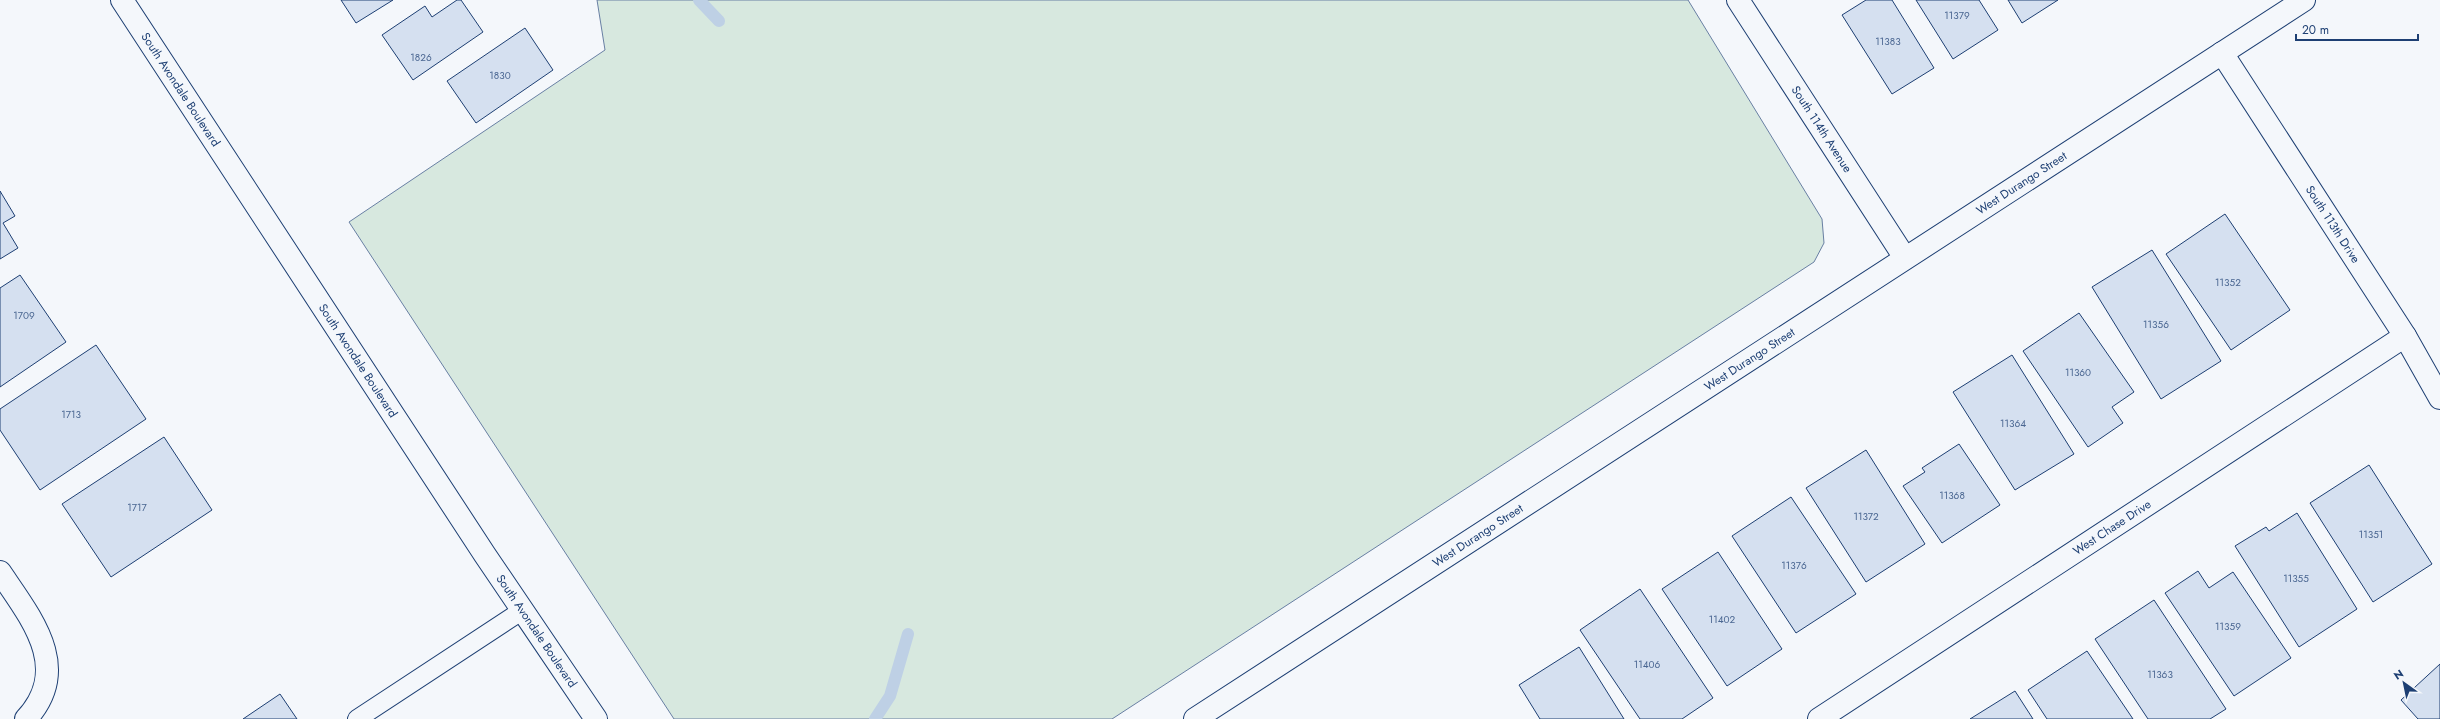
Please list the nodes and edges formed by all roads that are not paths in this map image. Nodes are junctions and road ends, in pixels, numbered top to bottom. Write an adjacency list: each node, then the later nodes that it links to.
1 (122, 0): 9 (street, South Avondale Boulevard)
2 (1738, 0): 5 (street, South 114th Avenue)
3 (2304, 0): 4 (street, West Durango Street)
4 (2222, 53): 5 (street, West Durango Street); 6 (street, South 113th Drive)
5 (1905, 258): 13 (street, West Durango Street)
6 (2405, 336): 7 (street, South 113th Drive); 14 (street, West Chase Drive)
7 (2440, 398)
8 (0, 572): 10 (street)
9 (523, 610): 11 (lane); 12 (street, South Avondale Boulevard)
10 (26, 719)
11 (357, 719)
12 (596, 719)
13 (1195, 719)
14 (1819, 719)

